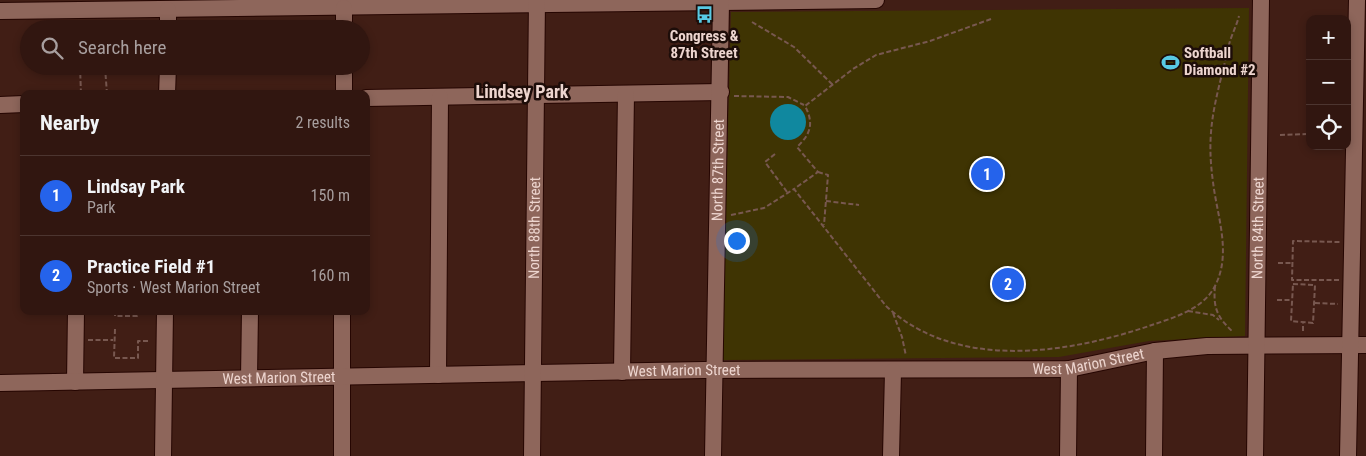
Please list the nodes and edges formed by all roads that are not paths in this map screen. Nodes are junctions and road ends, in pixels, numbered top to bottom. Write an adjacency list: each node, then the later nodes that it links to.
1 (876, 0): 5 (street)
2 (1261, 0): 28 (street, North 84th Street)
3 (1357, 0): 27 (street)
4 (537, 2): 5 (street); 7 (street); 18 (street, North 88th Street)
5 (721, 2): 17 (street, North 87th Street)
6 (280, 4): 7 (street); 8 (street)
7 (344, 8): 11 (street)
8 (168, 10): 9 (street); 10 (street)
9 (0, 11)
10 (168, 20)
11 (344, 20)
12 (168, 75): 14 (street)
13 (344, 75): 15 (street)
14 (167, 90)
15 (344, 90)
16 (626, 94): 17 (street); 18 (street); 33 (street)
17 (727, 94): 31 (street, North 87th Street)
18 (537, 95): 19 (street); 34 (street, North 88th Street)
19 (440, 97): 20 (street); 35 (street)
20 (370, 98)
21 (20, 104): 22 (street)
22 (0, 105)
23 (76, 315): 39 (street)
24 (165, 315): 38 (street)
25 (250, 315): 37 (street)
26 (342, 315): 36 (street)
27 (1358, 345): 28 (street, West Marion Street); 49 (street)
28 (1257, 346): 29 (street, West Marion Street); 48 (street, North 84th Street)
29 (1155, 351): 30 (street, West Marion Street); 47 (street)
30 (1069, 369): 32 (street, West Marion Street); 46 (street)
31 (714, 370): 32 (street, West Marion Street); 33 (street, West Marion Street); 44 (street, North 87th Street)
32 (893, 371): 45 (street)
33 (622, 372): 34 (street, West Marion Street)
34 (532, 374): 35 (street, West Marion Street); 43 (street, North 88th Street)
35 (438, 375): 36 (street, West Marion Street)
36 (341, 376): 37 (street, West Marion Street); 42 (street)
37 (249, 378): 38 (street, West Marion Street)
38 (164, 379): 39 (street, West Marion Street); 41 (street)
39 (75, 382): 40 (street, West Marion Street)
40 (0, 383)
41 (163, 456)
42 (342, 456)
43 (532, 456)
44 (713, 456)
45 (891, 456)
46 (1068, 456)
47 (1154, 456)
48 (1254, 456)
49 (1348, 456)

